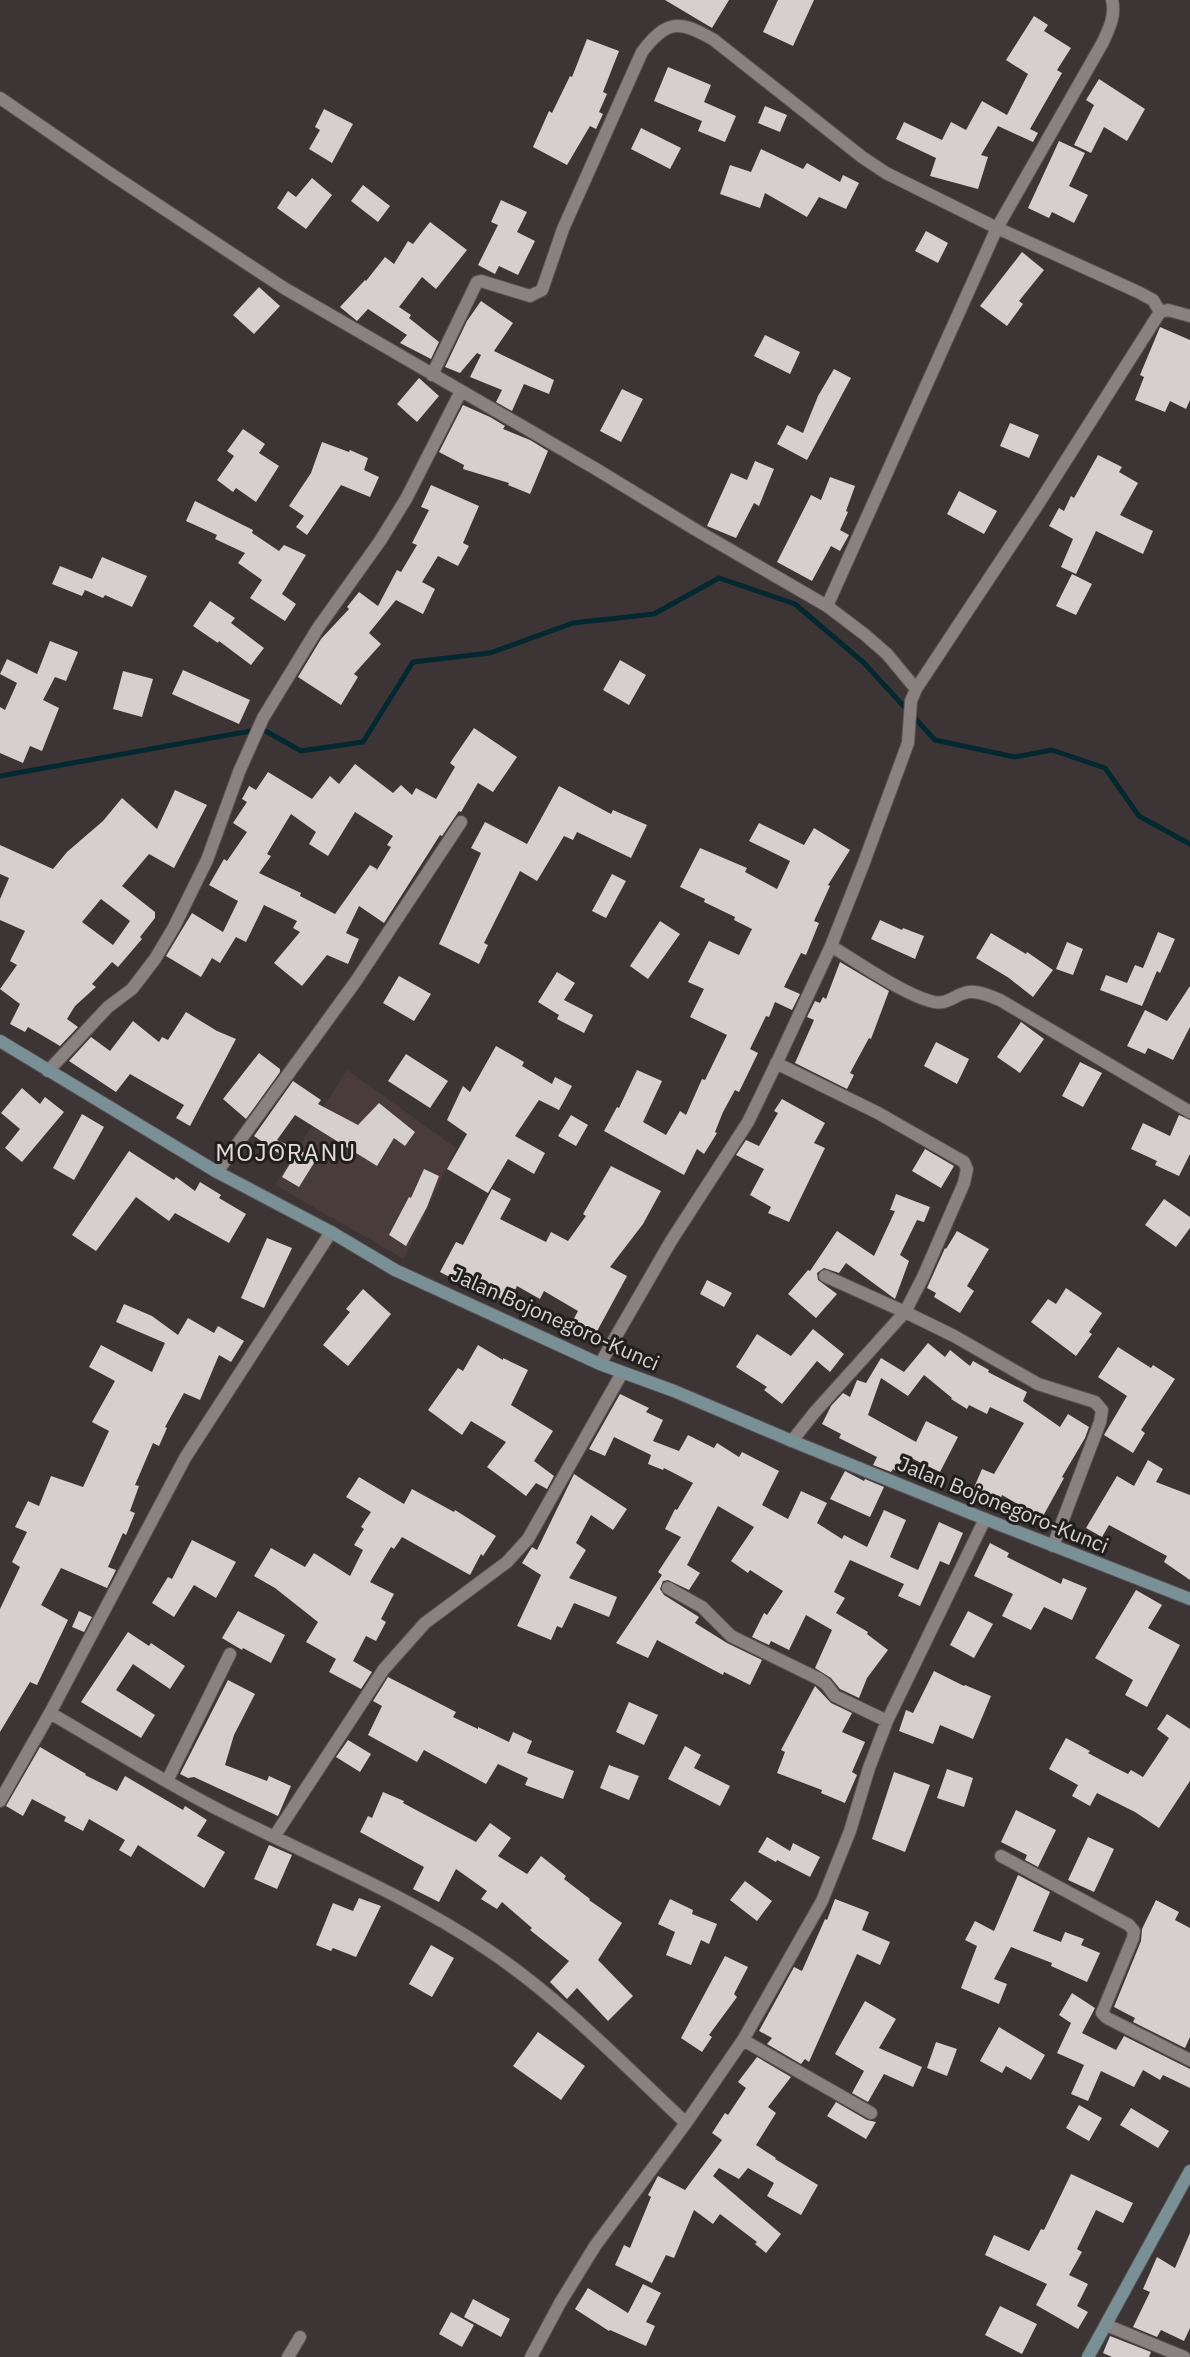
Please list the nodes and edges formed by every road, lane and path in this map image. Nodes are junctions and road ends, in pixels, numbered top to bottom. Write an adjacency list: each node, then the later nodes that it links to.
1 (1112, 0): 3 (street)
2 (0, 98): 6 (street)
3 (997, 228): 4 (street); 6 (street); 8 (street)
4 (1160, 312): 5 (street); 9 (street)
5 (1190, 316)
6 (432, 375): 7 (street)
7 (461, 392): 8 (street); 14 (street)
8 (827, 606): 9 (street)
9 (916, 689): 11 (street)
10 (461, 822): 16 (street)
11 (831, 946): 13 (street); 15 (street)
12 (0, 1041): 14 (main road, Jalan Bojonegoro-Kunci)
13 (776, 1063): 19 (street); 20 (street)
14 (48, 1071): 16 (main road, Jalan Bojonegoro-Kunci)
15 (1190, 1112)
16 (217, 1172): 17 (main road, Jalan Bojonegoro-Kunci)
17 (332, 1232): 20 (main road, Jalan Bojonegoro-Kunci); 28 (street)
18 (825, 1275): 19 (street)
19 (905, 1312): 22 (street); 24 (street)
20 (600, 1364): 21 (main road, Jalan Bojonegoro-Kunci)
21 (622, 1373): 22 (main road, Jalan Bojonegoro-Kunci); 32 (street)
22 (792, 1441): 23 (main road, Jalan Bojonegoro-Kunci)
23 (985, 1520): 24 (main road, Jalan Bojonegoro-Kunci); 29 (street)
24 (1053, 1546): 26 (main road, Jalan Bojonegoro-Kunci)
25 (668, 1588): 29 (street)
26 (1190, 1599)
27 (230, 1654): 30 (street)
28 (50, 1713): 30 (street); 31 (street)
29 (887, 1721): 34 (street)
30 (167, 1781): 32 (street)
31 (0, 1801)
32 (274, 1837): 37 (street)
33 (1001, 1856): 35 (street)
34 (742, 2040): 36 (street); 37 (street)
35 (1190, 2060)
36 (871, 2113)
37 (686, 2123): 42 (street)
38 (1190, 2171): 39 (main road)
39 (1106, 2325): 43 (main road); 44 (street)
40 (300, 2337): 41 (street)
41 (288, 2357)
42 (531, 2357)
43 (1088, 2357)
44 (1184, 2357)

